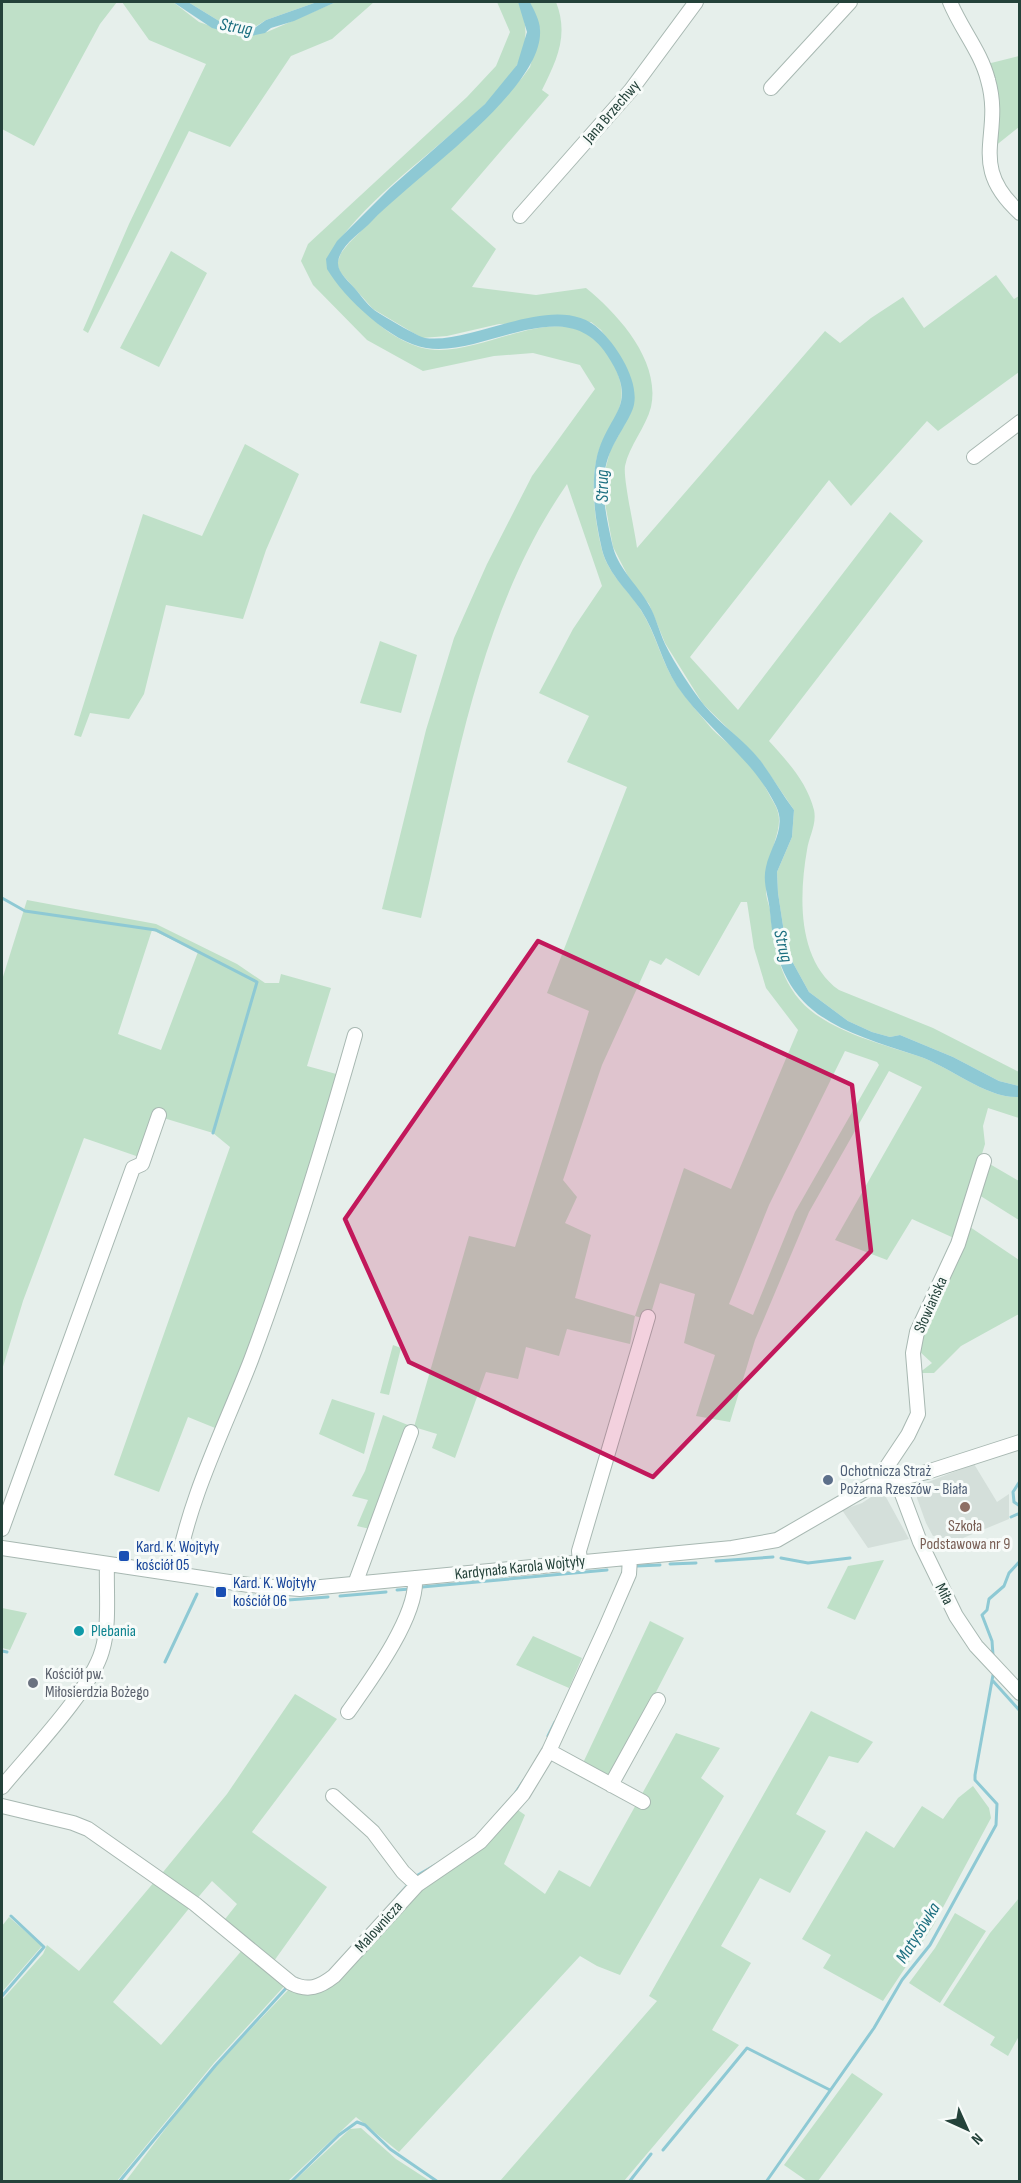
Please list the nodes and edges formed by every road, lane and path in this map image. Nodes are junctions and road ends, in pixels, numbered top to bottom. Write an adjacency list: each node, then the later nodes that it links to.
1 (696, 2): 6 (street, Jana Brzechwy)
2 (850, 2): 4 (street)
3 (950, 2): 5 (street)
4 (771, 88)
5 (1020, 213)
6 (520, 216)
7 (1020, 422): 8 (street)
8 (974, 457)
9 (355, 1035): 21 (street)
10 (159, 1115): 16 (street)
11 (984, 1161): 15 (street, Słowiańska)
12 (648, 1317): 19 (street)
13 (411, 1432): 23 (street)
14 (1020, 1442): 15 (street, Kardynała Karola Wojtyły)
15 (890, 1479): 18 (street, Kardynała Karola Wojtyły); 24 (street, Miła)
16 (2, 1529)
17 (2, 1548): 20 (street, Kardynała Karola Wojtyły)
18 (630, 1558): 19 (street, Kardynała Karola Wojtyły); 27 (street, Malownicza)
19 (580, 1563): 22 (street, Kardynała Karola Wojtyły)
20 (107, 1564): 21 (street, Kardynała Karola Wojtyły); 29 (street)
21 (176, 1574): 23 (street, Kardynała Karola Wojtyły)
22 (415, 1578): 23 (street, Kardynała Karola Wojtyły); 26 (street)
23 (355, 1584)
24 (1020, 1693)
25 (658, 1700): 28 (street)
26 (348, 1712)
27 (549, 1751): 28 (street); 33 (street, Malownicza)
28 (611, 1785): 31 (street)
29 (2, 1787)
30 (333, 1796): 33 (street)
31 (643, 1803)
32 (2, 1806): 33 (street, Malownicza)
33 (417, 1885)

